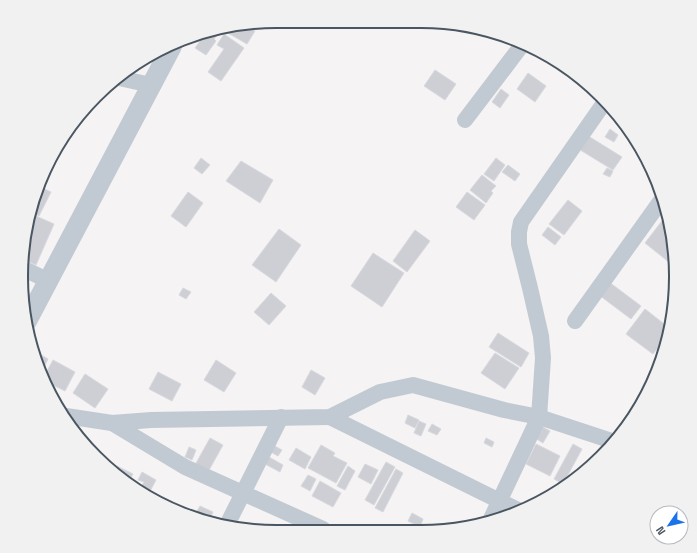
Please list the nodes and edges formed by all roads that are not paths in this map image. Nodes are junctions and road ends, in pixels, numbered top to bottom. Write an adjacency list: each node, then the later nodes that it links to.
1 (520, 49): 6 (street)
2 (168, 54): 4 (street)
3 (125, 79): 4 (street)
4 (151, 85): 9 (street)
5 (601, 107): 15 (street)
6 (465, 120)
7 (658, 204): 11 (street)
8 (28, 271): 9 (street)
9 (49, 281): 10 (street)
10 (31, 314)
11 (575, 321)
12 (71, 417): 16 (street)
13 (281, 417): 14 (street); 16 (street); 18 (street)
14 (330, 417): 15 (street); 19 (street)
15 (539, 417): 17 (street); 19 (street)
16 (112, 423): 18 (street)
17 (607, 440)
18 (243, 493): 22 (street); 23 (street)
19 (501, 501): 20 (street); 21 (street)
20 (513, 507)
21 (494, 514)
22 (229, 520)
23 (314, 525)

